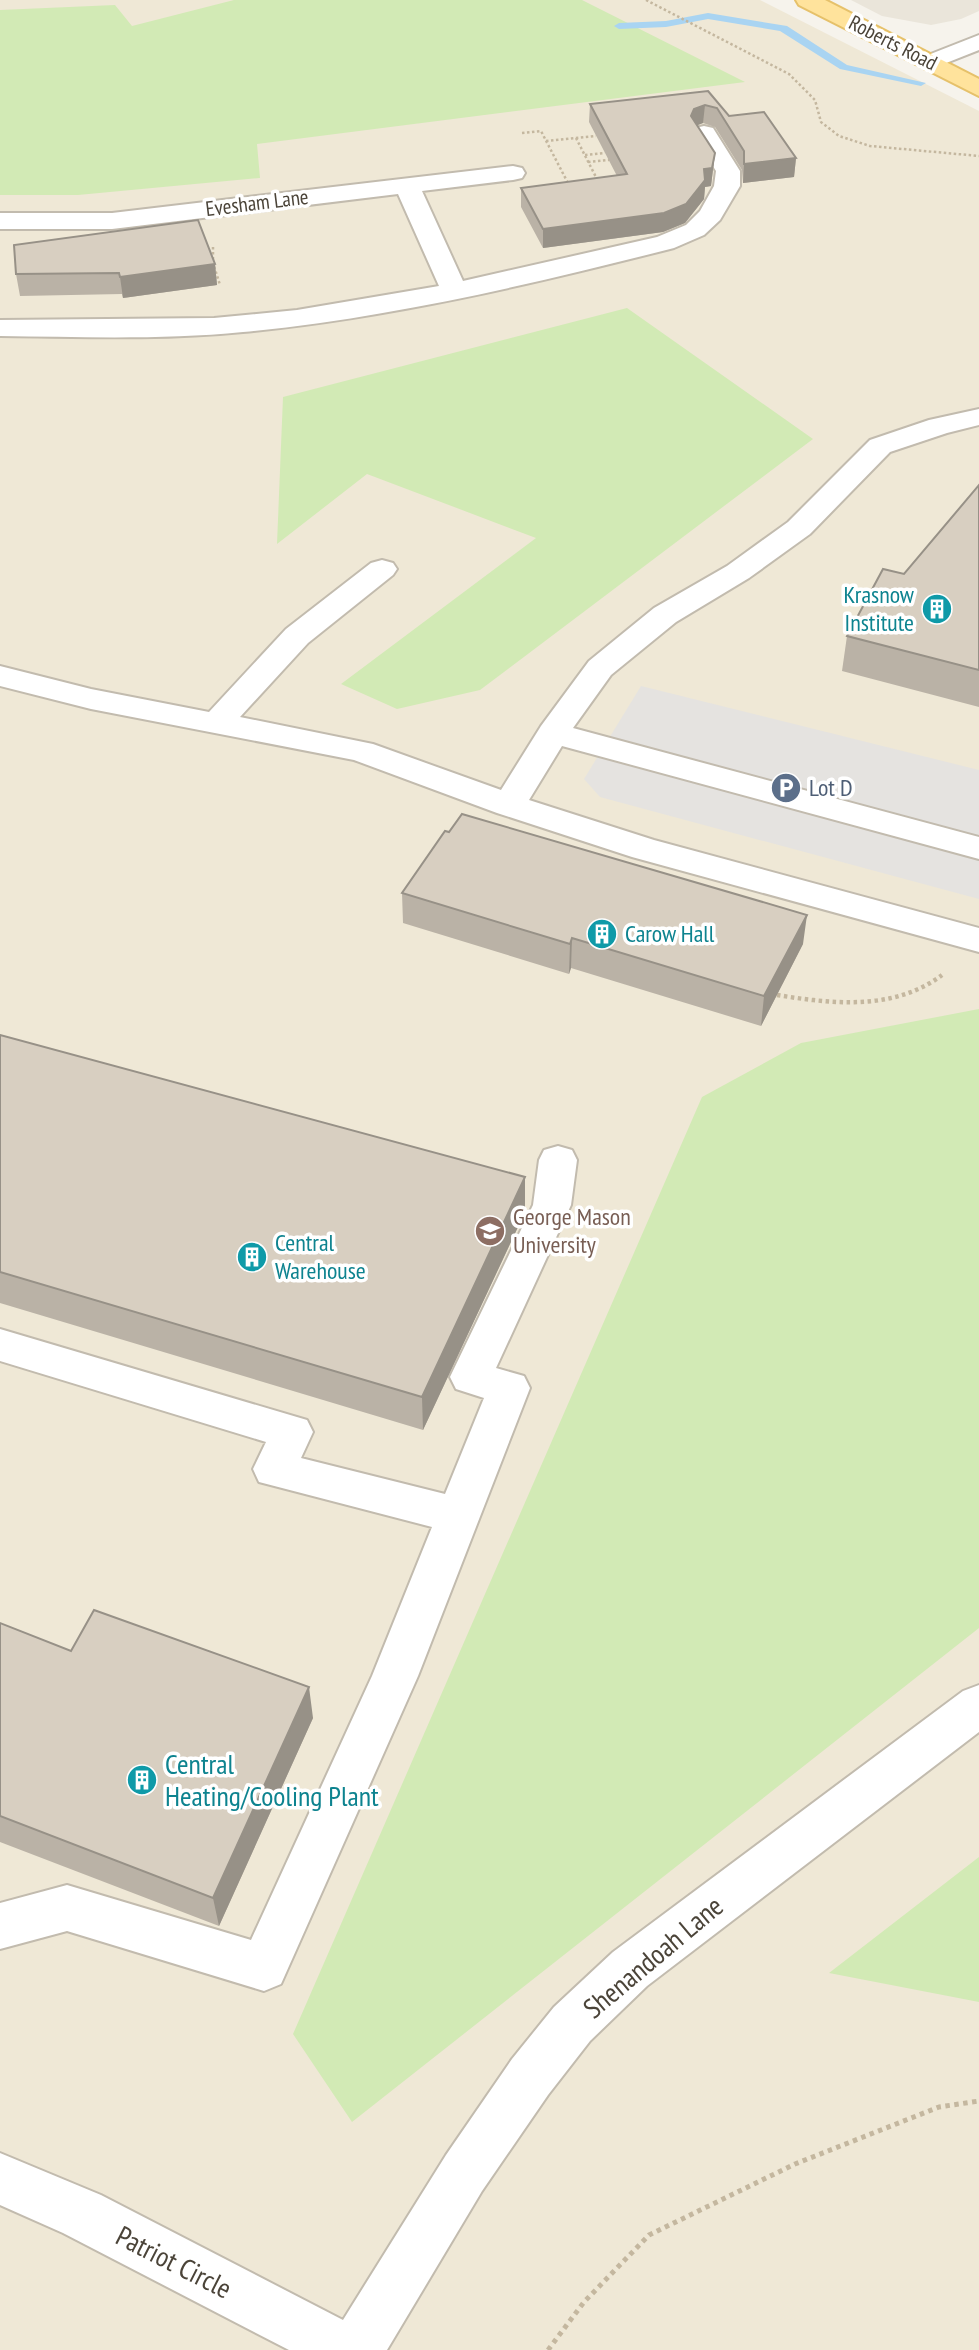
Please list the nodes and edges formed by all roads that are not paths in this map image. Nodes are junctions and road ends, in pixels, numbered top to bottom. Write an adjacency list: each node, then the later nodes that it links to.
1 (807, 0): 3 (main road, Roberts Road)
2 (979, 42): 3 (street)
3 (931, 62): 4 (main road, Roberts Road)
4 (979, 89)
5 (704, 133): 9 (street)
6 (513, 173): 7 (street, Evesham Lane)
7 (407, 186): 8 (street, Evesham Lane); 9 (street)
8 (0, 221)
9 (455, 291): 10 (street)
10 (0, 328)
11 (979, 417): 15 (street)
12 (382, 569): 14 (street)
13 (0, 676): 14 (street)
14 (217, 723): 16 (street)
15 (553, 733): 16 (street); 17 (street)
16 (509, 805): 18 (street)
17 (979, 848)
18 (979, 940)
19 (558, 1160): 21 (street)
20 (0, 1345): 21 (street)
21 (459, 1516): 23 (street)
22 (979, 1706): 26 (street, Shenandoah Lane)
23 (0, 1926)
24 (0, 2179): 25 (street, Patriot Circle)
25 (345, 2350)
26 (356, 2350)

